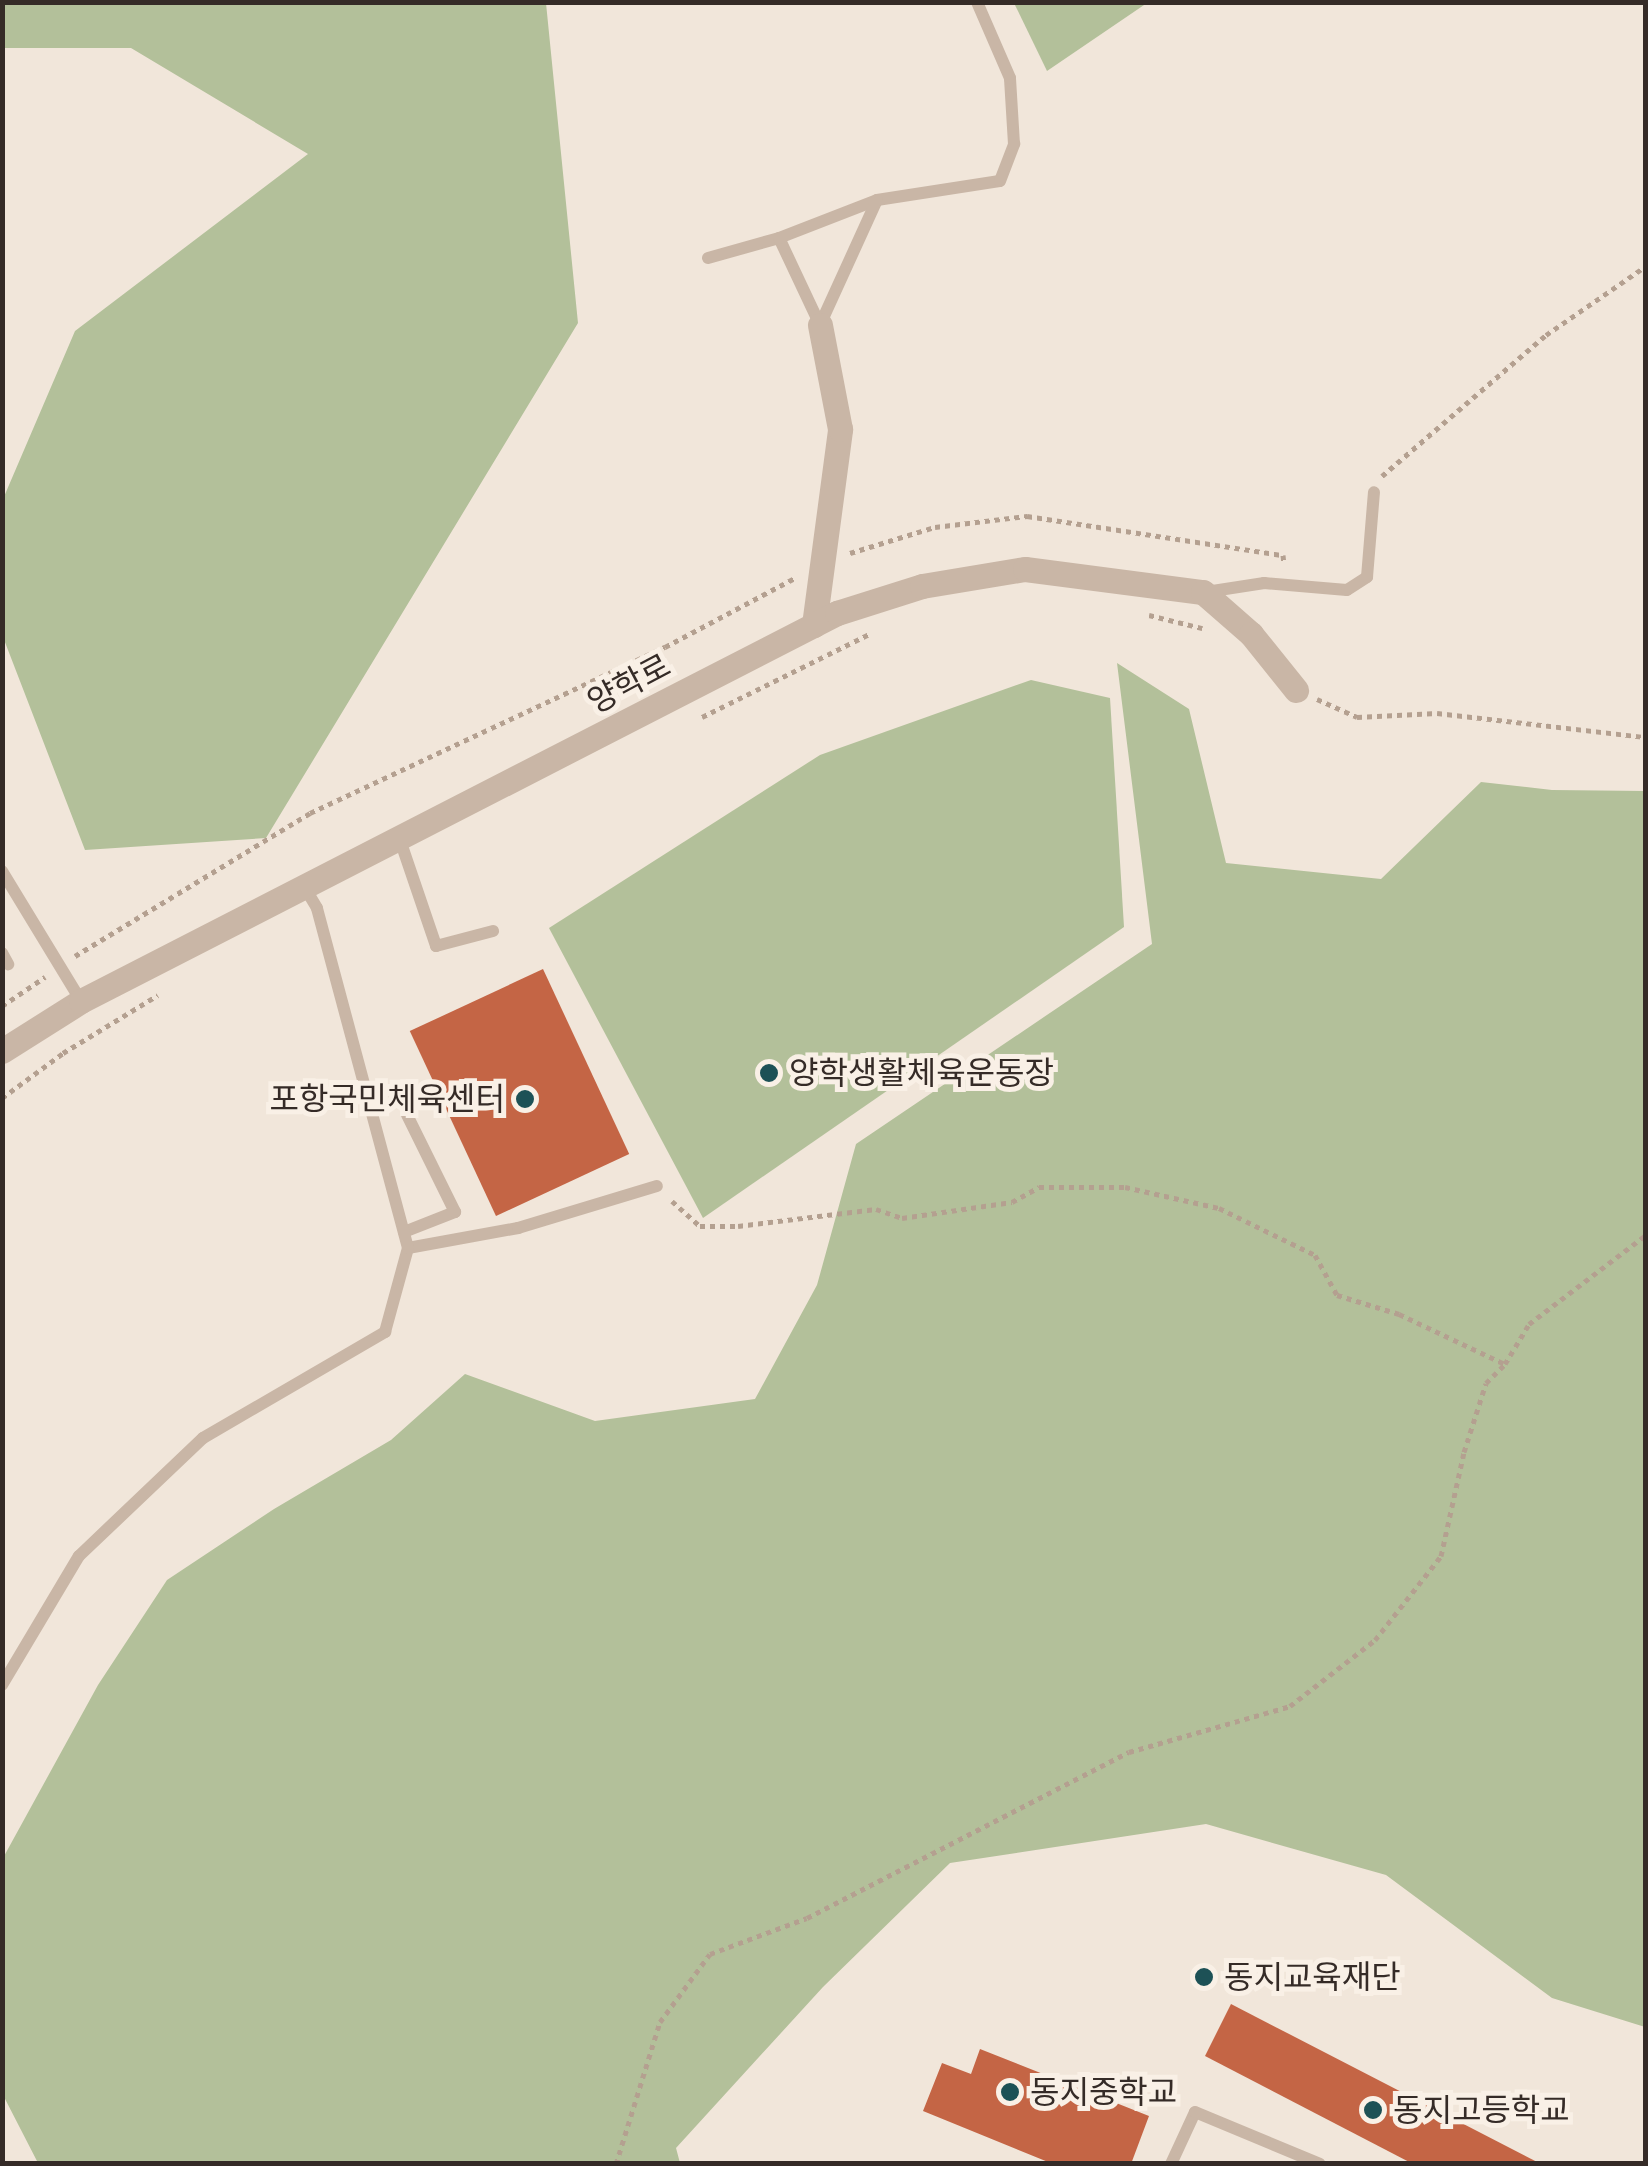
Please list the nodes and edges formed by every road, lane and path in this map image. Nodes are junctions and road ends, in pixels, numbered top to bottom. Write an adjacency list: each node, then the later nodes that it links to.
1 (977, 2): 2 (lane)
2 (877, 200): 3 (lane); 6 (lane)
3 (779, 238): 4 (lane); 6 (lane)
4 (708, 258)
5 (1646, 266): 7 (path)
6 (820, 325): 10 (street)
7 (1374, 492): 8 (lane)
8 (1203, 592): 10 (street, 양학로); 12 (street)
9 (1132, 611): 12 (path)
10 (814, 625): 16 (street, 양학로)
11 (882, 628): 14 (path)
12 (1251, 634): 13 (street)
13 (1296, 690): 15 (path)
14 (696, 720)
15 (1646, 737)
16 (400, 840): 18 (street, 양학로); 19 (lane)
17 (2, 871): 21 (lane)
18 (303, 884): 21 (street, 양학로); 26 (lane)
19 (493, 931)
20 (162, 993): 23 (path)
21 (80, 1001): 22 (street, 양학로)
22 (2, 1051)
23 (2, 1098)
24 (406, 1115): 26 (lane)
25 (657, 1186): 28 (lane); 29 (path)
26 (404, 1232): 28 (lane)
27 (1646, 1235): 29 (path)
28 (408, 1248): 30 (lane)
29 (1506, 1364): 31 (path)
30 (2, 1685)
31 (616, 2164)
32 (1171, 2164): 33 (lane)
33 (1320, 2164)

